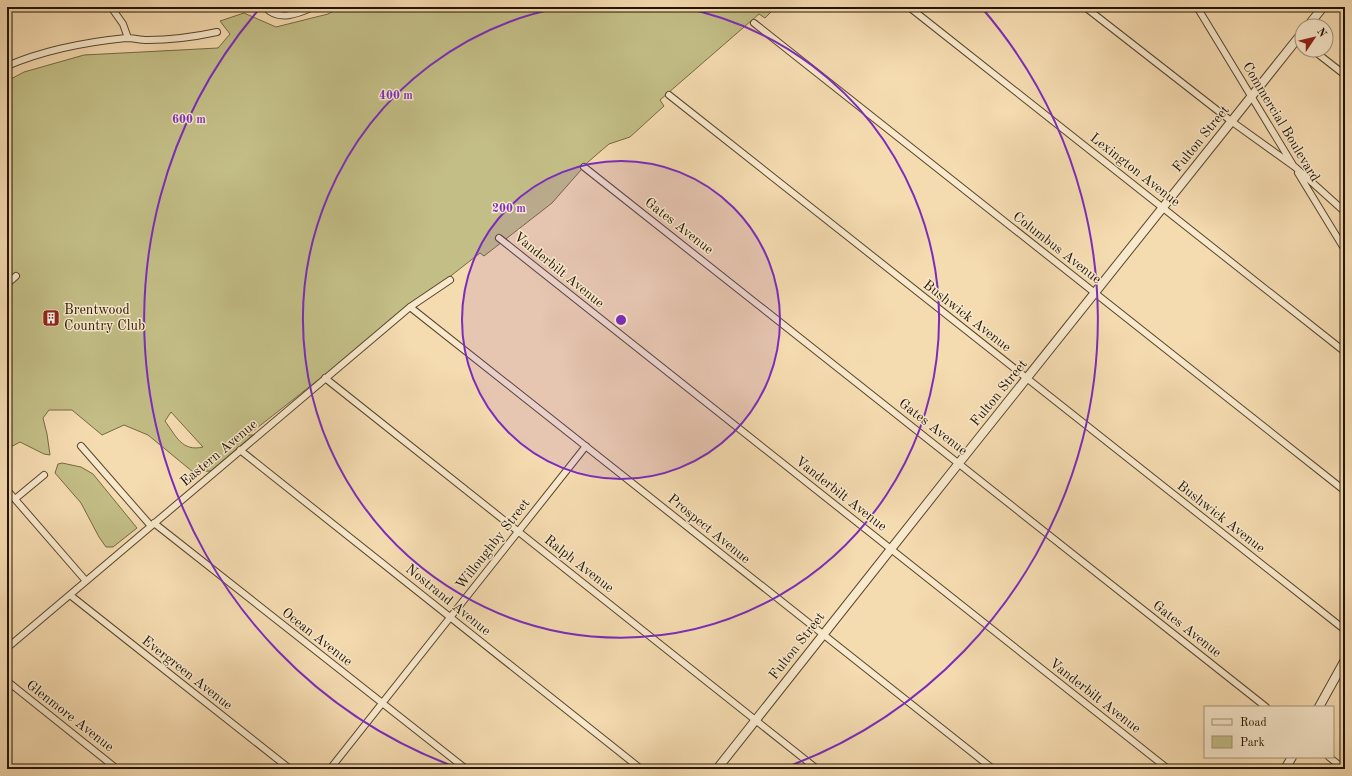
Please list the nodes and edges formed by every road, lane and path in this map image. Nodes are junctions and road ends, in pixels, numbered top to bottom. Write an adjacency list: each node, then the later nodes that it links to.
1 (111, 7): 11 (street)
2 (265, 7): 3 (street)
3 (313, 7)
4 (910, 7): 21 (street, Lexington Avenue)
5 (1085, 7): 18 (street)
6 (1197, 7): 17 (street, Commercial Boulevard)
7 (1323, 7): 8 (street)
8 (1314, 18)
9 (754, 23): 28 (street, Columbus Avenue)
10 (218, 32): 11 (street)
11 (128, 38): 14 (street)
12 (1294, 46): 17 (street, Fulton Street)
13 (1323, 58): 15 (street)
14 (7, 65)
15 (1345, 75)
16 (669, 95): 32 (street, Bushwick Avenue)
17 (1252, 97): 18 (street, Fulton Street); 20 (street, Commercial Boulevard)
18 (1231, 121): 20 (street); 21 (street, Fulton Street)
19 (584, 167): 36 (street, Gates Avenue)
20 (1295, 167): 22 (street); 24 (street, Commercial Boulevard)
21 (1163, 208): 28 (street, Fulton Street); 30 (street, Lexington Avenue)
22 (1345, 212)
23 (499, 238): 43 (street, Vanderbilt Avenue)
24 (1345, 250)
25 (16, 276): 27 (street)
26 (450, 280): 29 (street, Eastern Avenue)
27 (7, 284)
28 (1095, 293): 32 (street, Fulton Street); 39 (street, Columbus Avenue)
29 (410, 307): 31 (street, Eastern Avenue); 34 (street, Prospect Avenue)
30 (1345, 352)
31 (325, 378): 35 (street, Eastern Avenue); 42 (street, Ralph Avenue)
32 (1027, 379): 36 (street, Fulton Street); 47 (street, Bushwick Avenue)
33 (81, 446): 41 (street, Ocean Avenue)
34 (586, 446): 42 (street, Willoughby Street); 48 (street, Prospect Avenue)
35 (240, 450): 41 (street, Eastern Avenue); 46 (street, Nostrand Avenue)
36 (959, 463): 43 (street, Fulton Street); 53 (street, Gates Avenue)
37 (44, 475): 40 (street)
38 (7, 490): 40 (street)
39 (1345, 491)
40 (15, 499): 44 (street)
41 (152, 525): 44 (street, Eastern Avenue); 52 (street, Ocean Avenue)
42 (518, 532): 46 (street, Willoughby Street); 55 (street, Ralph Avenue)
43 (891, 549): 48 (street, Fulton Street); 66 (street, Vanderbilt Avenue)
44 (86, 581): 45 (street, Eastern Avenue)
45 (70, 595): 49 (street, Eastern Avenue); 59 (street, Evergreen Avenue)
46 (450, 618): 52 (street, Willoughby Street); 62 (street, Nostrand Avenue)
47 (1345, 630)
48 (823, 635): 55 (street, Fulton Street); 65 (street, Prospect Avenue)
49 (7, 648)
50 (1345, 660): 54 (street)
51 (7, 682): 58 (street, Glenmore Avenue)
52 (382, 703): 60 (street, Willoughby Street); 61 (street, Ocean Avenue)
53 (1265, 706)
54 (1320, 706)
55 (755, 720): 63 (street, Fulton Street); 64 (street, Ralph Avenue)
56 (1291, 758): 67 (street)
57 (1330, 758): 68 (street)
58 (117, 769)
59 (290, 769)
60 (330, 769)
61 (466, 769)
62 (641, 769)
63 (717, 769)
64 (817, 769)
65 (993, 769)
66 (1168, 769)
67 (1285, 769)
68 (1344, 769)

